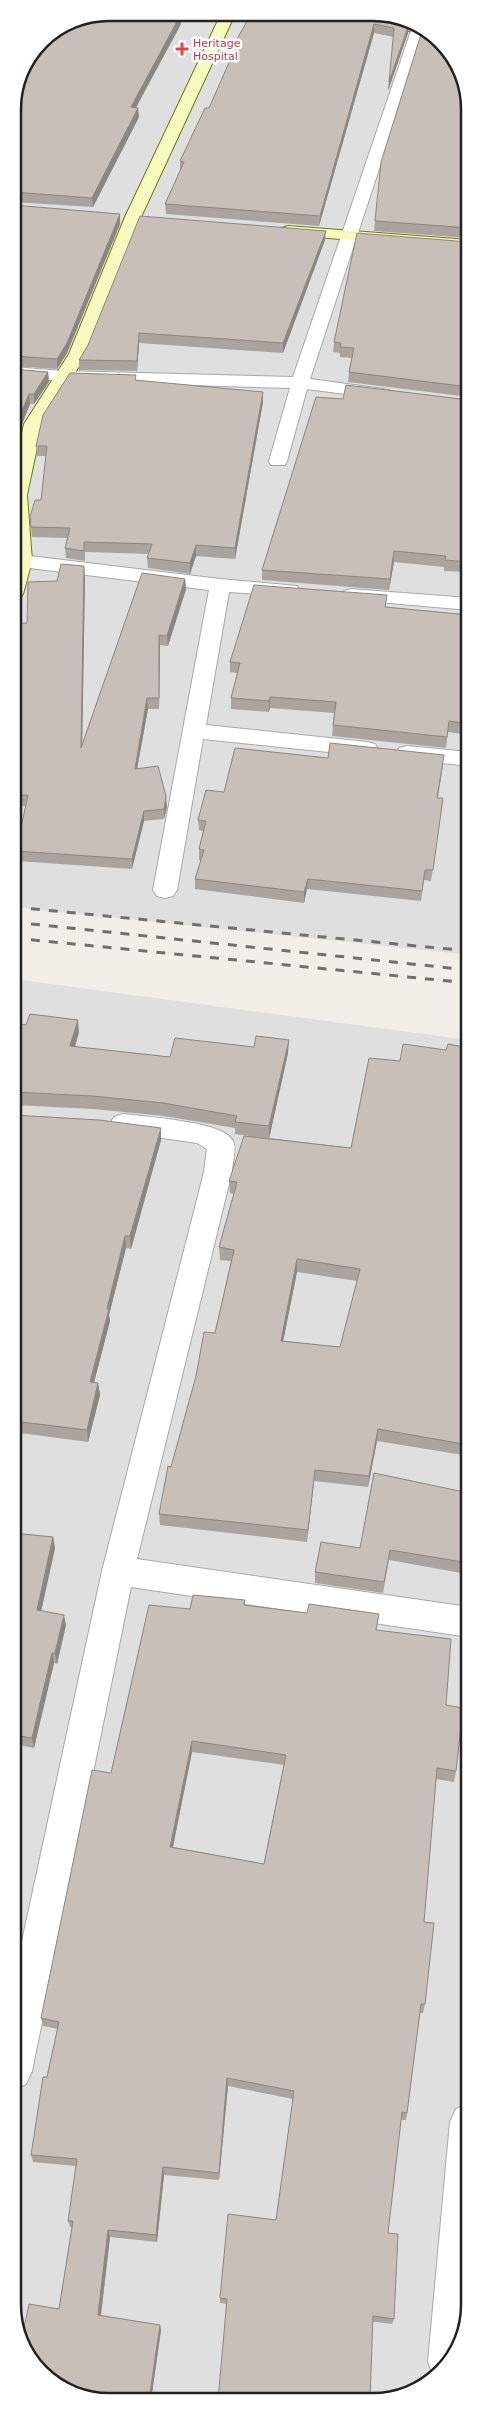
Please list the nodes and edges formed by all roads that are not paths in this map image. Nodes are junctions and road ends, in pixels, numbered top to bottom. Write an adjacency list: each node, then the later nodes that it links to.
1 (225, 21): 6 (street)
2 (360, 22): 3 (street)
3 (402, 26)
4 (416, 32): 9 (street)
5 (114, 216): 6 (street)
6 (132, 217): 7 (street); 12 (street)
7 (152, 218)
8 (270, 229): 9 (street)
9 (350, 236): 10 (street); 13 (street)
10 (461, 244)
11 (21, 373): 12 (street)
12 (62, 376): 13 (street); 16 (street)
13 (300, 383): 14 (street); 15 (street)
14 (400, 396)
15 (278, 460)
16 (21, 477)
17 (21, 560): 18 (street)
18 (220, 585): 19 (street); 20 (street)
19 (461, 603)
20 (194, 731): 21 (street); 22 (street)
21 (461, 758)
22 (165, 890)
23 (100, 1121): 24 (street)
24 (118, 1571): 25 (street); 26 (street)
25 (461, 1621)
26 (21, 2033)
27 (461, 2213): 28 (street)
28 (449, 2349)

